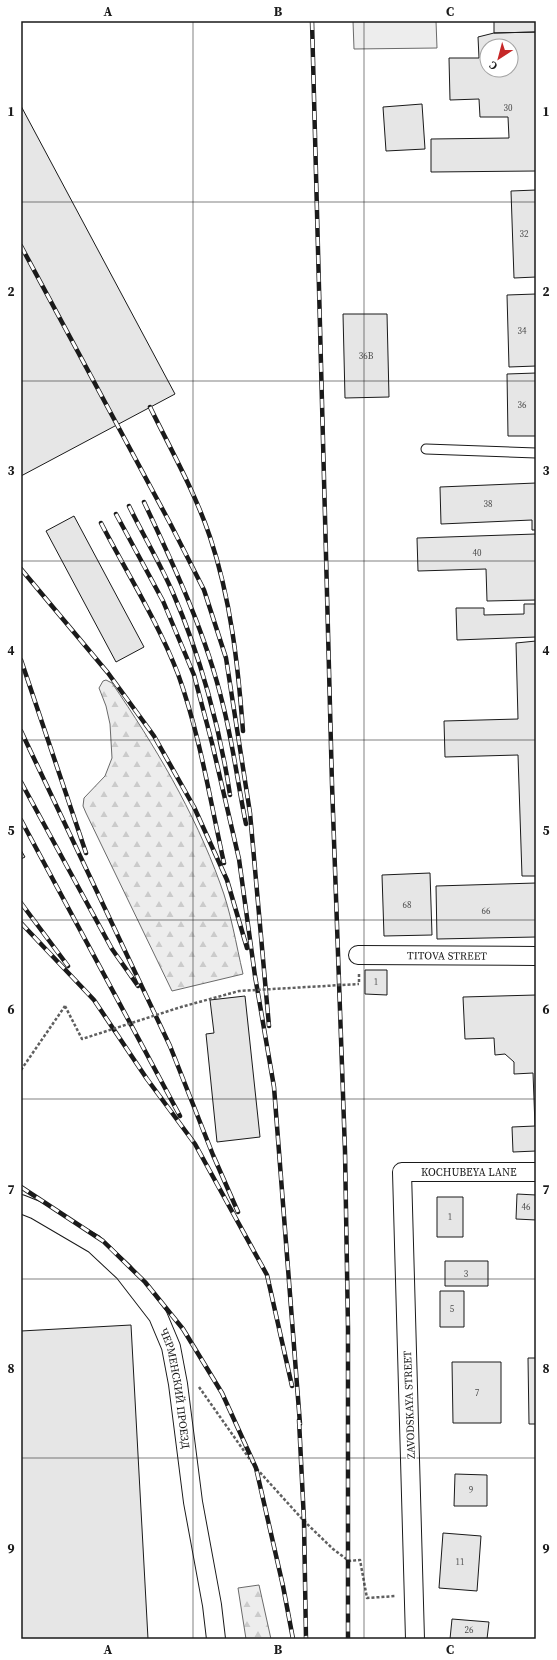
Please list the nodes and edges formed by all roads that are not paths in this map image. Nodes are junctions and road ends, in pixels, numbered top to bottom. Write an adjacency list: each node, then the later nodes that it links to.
1 (426, 449): 2 (lane)
2 (536, 453)
3 (358, 955): 4 (street, TITOVA STREET)
4 (536, 956)
5 (402, 1172): 6 (street, KOCHUBEYA LANE); 9 (street, ZAVODSKAYA STREET)
6 (536, 1172)
7 (21, 1204): 8 (street, ЧЕРМЕНСКИЙ ПРОЕЗД)
8 (216, 1639)
9 (415, 1639)

